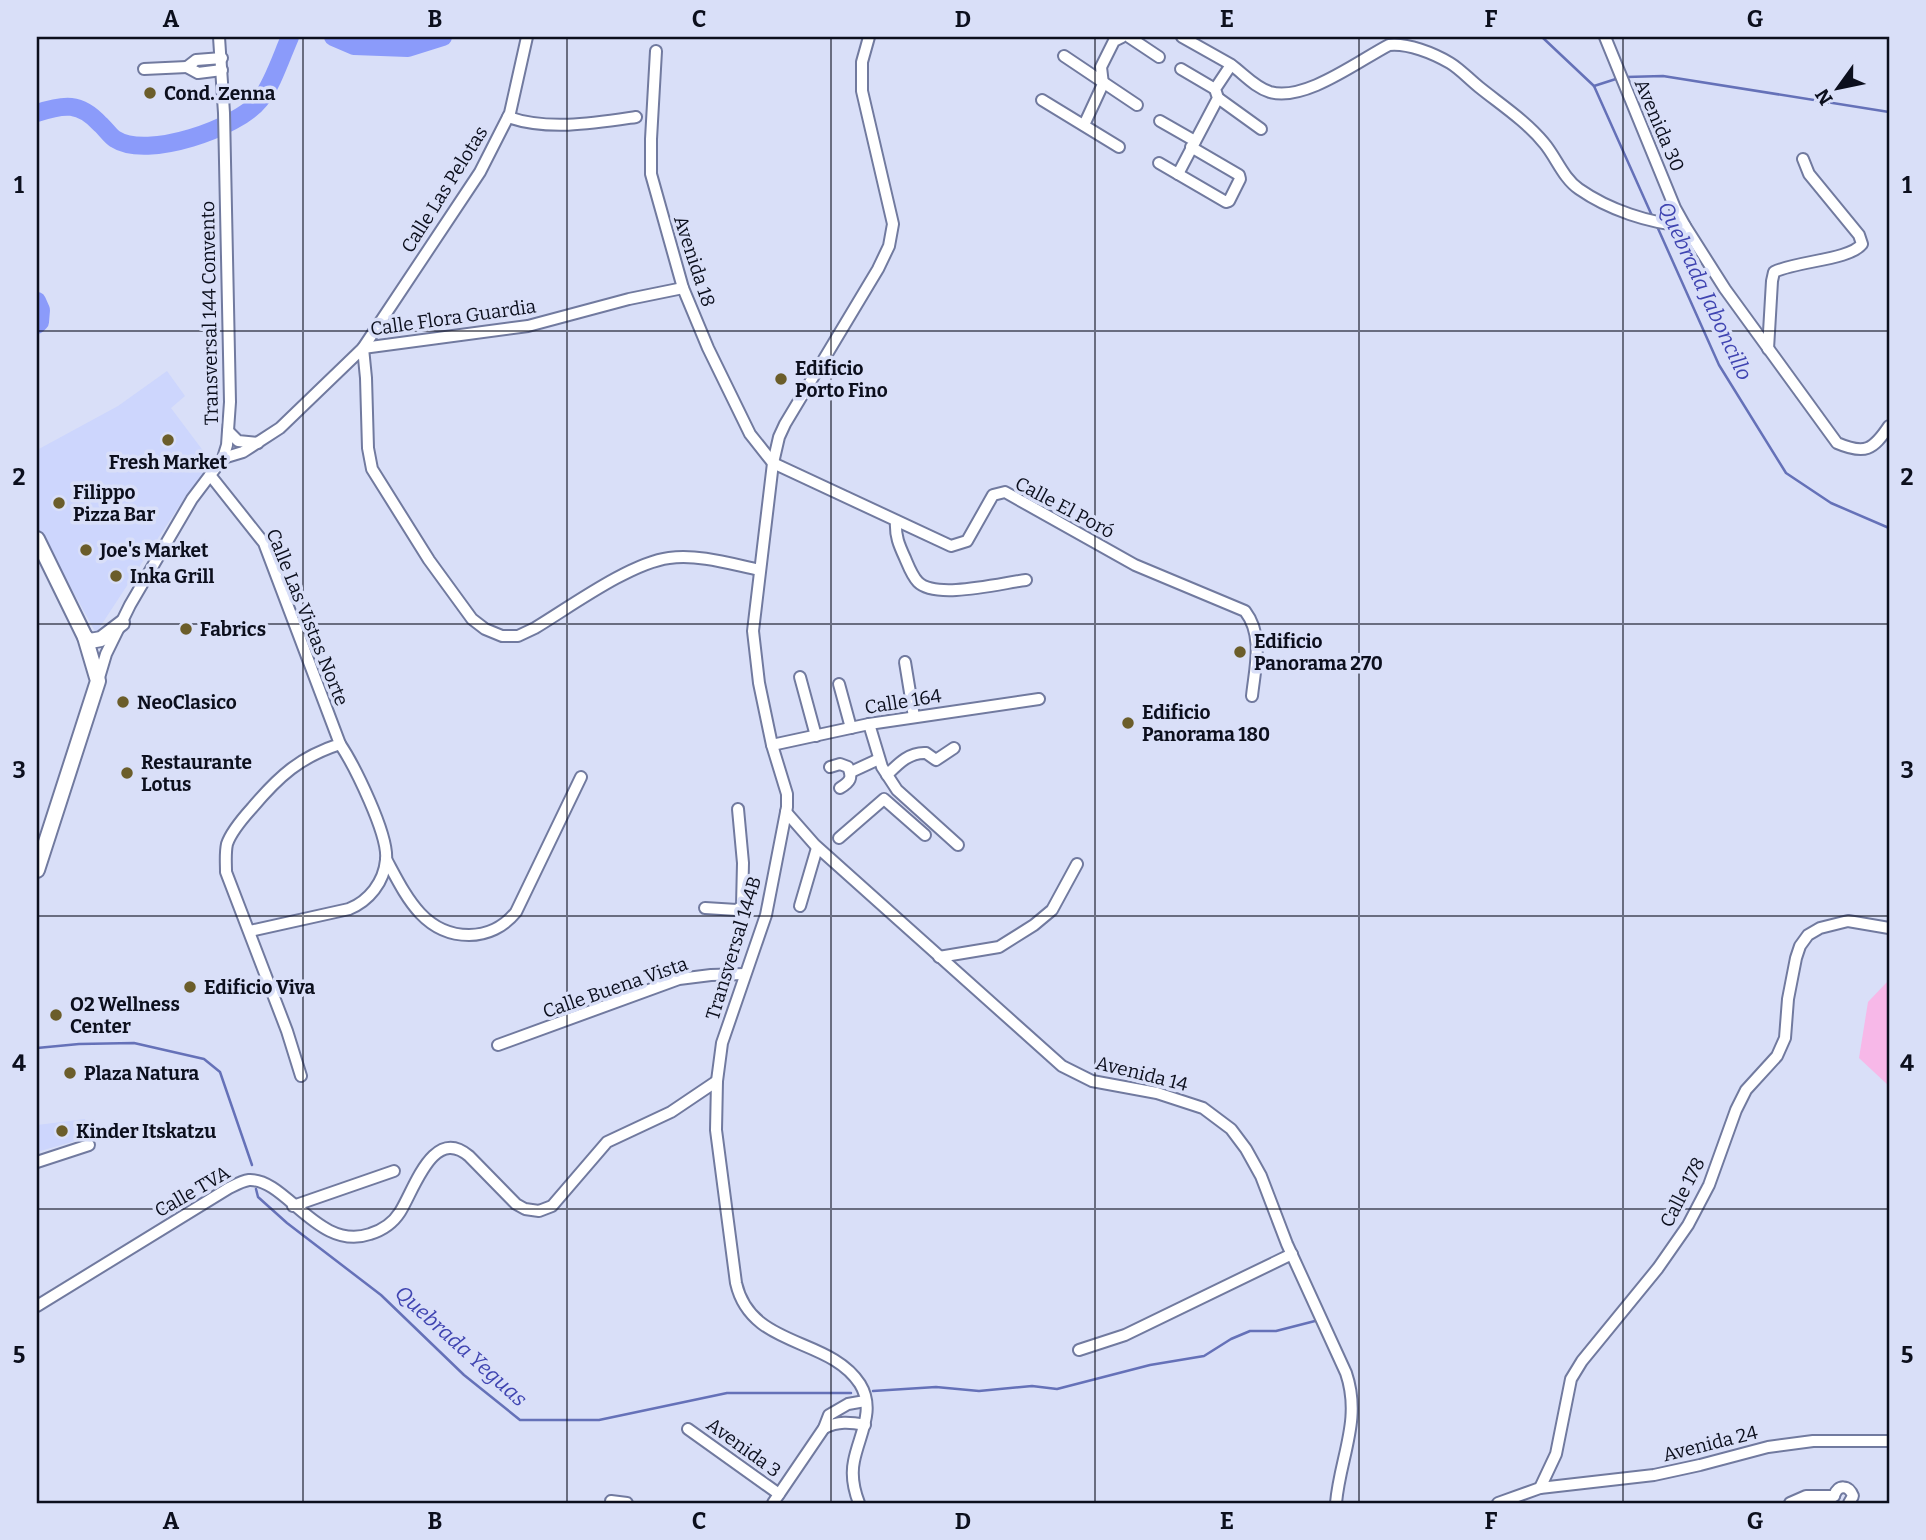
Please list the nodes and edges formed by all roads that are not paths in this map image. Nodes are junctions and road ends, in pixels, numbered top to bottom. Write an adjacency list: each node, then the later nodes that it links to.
1 (219, 37): 11 (street, Transversal 144 Convento)
2 (527, 37): 21 (street, Calle Las Pelotas)
3 (869, 37): 39 (street, Transversal 144B)
4 (1122, 37): 17 (street)
5 (1129, 37): 10 (street)
6 (1182, 37): 12 (street)
7 (1605, 37): 31 (street, Avenida 30)
8 (656, 51): 32 (street, Avenida 18)
9 (1064, 56): 17 (street)
10 (1159, 57)
11 (222, 58): 13 (street); 16 (street, Transversal 144 Convento)
12 (1231, 65): 18 (street); 31 (street)
13 (187, 67): 14 (street); 16 (street)
14 (144, 69)
15 (1181, 69): 18 (street)
16 (222, 70): 36 (street, Transversal 144 Convento)
17 (1103, 84): 20 (street); 24 (street)
18 (1216, 93): 25 (street); 26 (street)
19 (1042, 100): 24 (street)
20 (1138, 104)
21 (508, 117): 22 (street); 33 (street, Calle Las Pelotas)
22 (636, 117)
23 (1160, 121): 26 (street)
24 (1084, 125): 27 (street)
25 (1262, 129)
26 (1193, 144): 30 (street); 30 (street)
27 (1119, 147)
28 (1803, 159): 34 (street)
29 (1159, 163): 30 (street)
30 (1178, 174)
31 (1685, 226): 34 (street, Avenida 30)
32 (683, 288): 33 (street, Calle Flora Guardia); 39 (street, Avenida 18)
33 (363, 348): 37 (street, Calle Flora Guardia); 43 (street)
34 (1768, 349): 35 (street, Avenida 30)
35 (1889, 426)
36 (228, 431): 37 (street); 38 (street, Transversal 144 Convento)
37 (258, 443): 38 (street, Calle Flora Guardia)
38 (223, 457): 40 (street, Transversal 144 Convento)
39 (773, 463): 41 (street, Calle El Poró); 43 (street, Transversal 144B)
40 (210, 475): 45 (street, Transversal 144 Convento); 57 (street, Calle Las Vistas Norte)
41 (896, 521): 44 (street); 51 (street, Calle El Poró)
42 (37, 539): 46 (main road)
43 (760, 570): 58 (street, Transversal 144B)
44 (1026, 580)
45 (122, 622): 46 (main road); 49 (street, Transversal 144 Convento)
46 (85, 637): 49 (main road)
47 (905, 662): 53 (street)
48 (800, 677): 56 (street)
49 (97, 681): 74 (main road)
50 (839, 684): 55 (street)
51 (1252, 696)
52 (1040, 699): 53 (street, Calle 164)
53 (914, 717): 54 (street, Calle 164)
54 (869, 724): 55 (street, Calle 164); 60 (street)
55 (851, 728): 56 (street, Calle 164)
56 (816, 736): 58 (street, Calle 164)
57 (340, 744): 72 (street, Calle Las Vistas Norte); 78 (street)
58 (772, 745): 67 (street, Transversal 144B)
59 (954, 748): 63 (street)
60 (879, 759): 62 (street); 63 (street)
61 (830, 767): 62 (street)
62 (851, 772): 65 (street)
63 (887, 775): 68 (street)
64 (581, 778): 72 (street, Calle Las Vistas Norte)
65 (840, 788)
66 (738, 808): 76 (street)
67 (786, 812): 71 (street, Avenida 14); 80 (street, Transversal 144B)
68 (928, 820): 69 (street); 70 (street)
69 (839, 838)
70 (958, 845)
71 (817, 848): 75 (street); 79 (street, Avenida 14)
72 (386, 859): 78 (street)
73 (1077, 864): 79 (street)
74 (37, 870)
75 (800, 906)
76 (705, 908)
77 (1889, 928): 96 (street, Calle 178)
78 (250, 931): 82 (street)
79 (939, 957): 88 (street, Avenida 14)
80 (746, 974): 81 (street, Calle Buena Vista); 83 (street, Transversal 144B)
81 (498, 1045)
82 (301, 1076)
83 (717, 1081): 87 (street, Calle TVA); 91 (street, Transversal 144B)
84 (89, 1145): 85 (street)
85 (37, 1162)
86 (394, 1171): 87 (street)
87 (293, 1206): 89 (street, Calle TVA)
88 (1292, 1254): 90 (street); 97 (street, Avenida 14)
89 (37, 1306)
90 (1079, 1350)
91 (865, 1401): 92 (street, Transversal 144B); 94 (street)
92 (865, 1425): 94 (street); 102 (street, Transversal 144B)
93 (688, 1429): 98 (street, Avenida 3)
94 (824, 1429): 98 (street)
95 (1889, 1441): 96 (street, Avenida 24)
96 (1539, 1488): 103 (street)
97 (1337, 1498)
98 (776, 1499)
99 (1836, 1499): 104 (street); 105 (street)
100 (611, 1501): 101 (street)
101 (627, 1503)
102 (859, 1503)
103 (1498, 1503)
104 (1790, 1503)
105 (1849, 1503)

